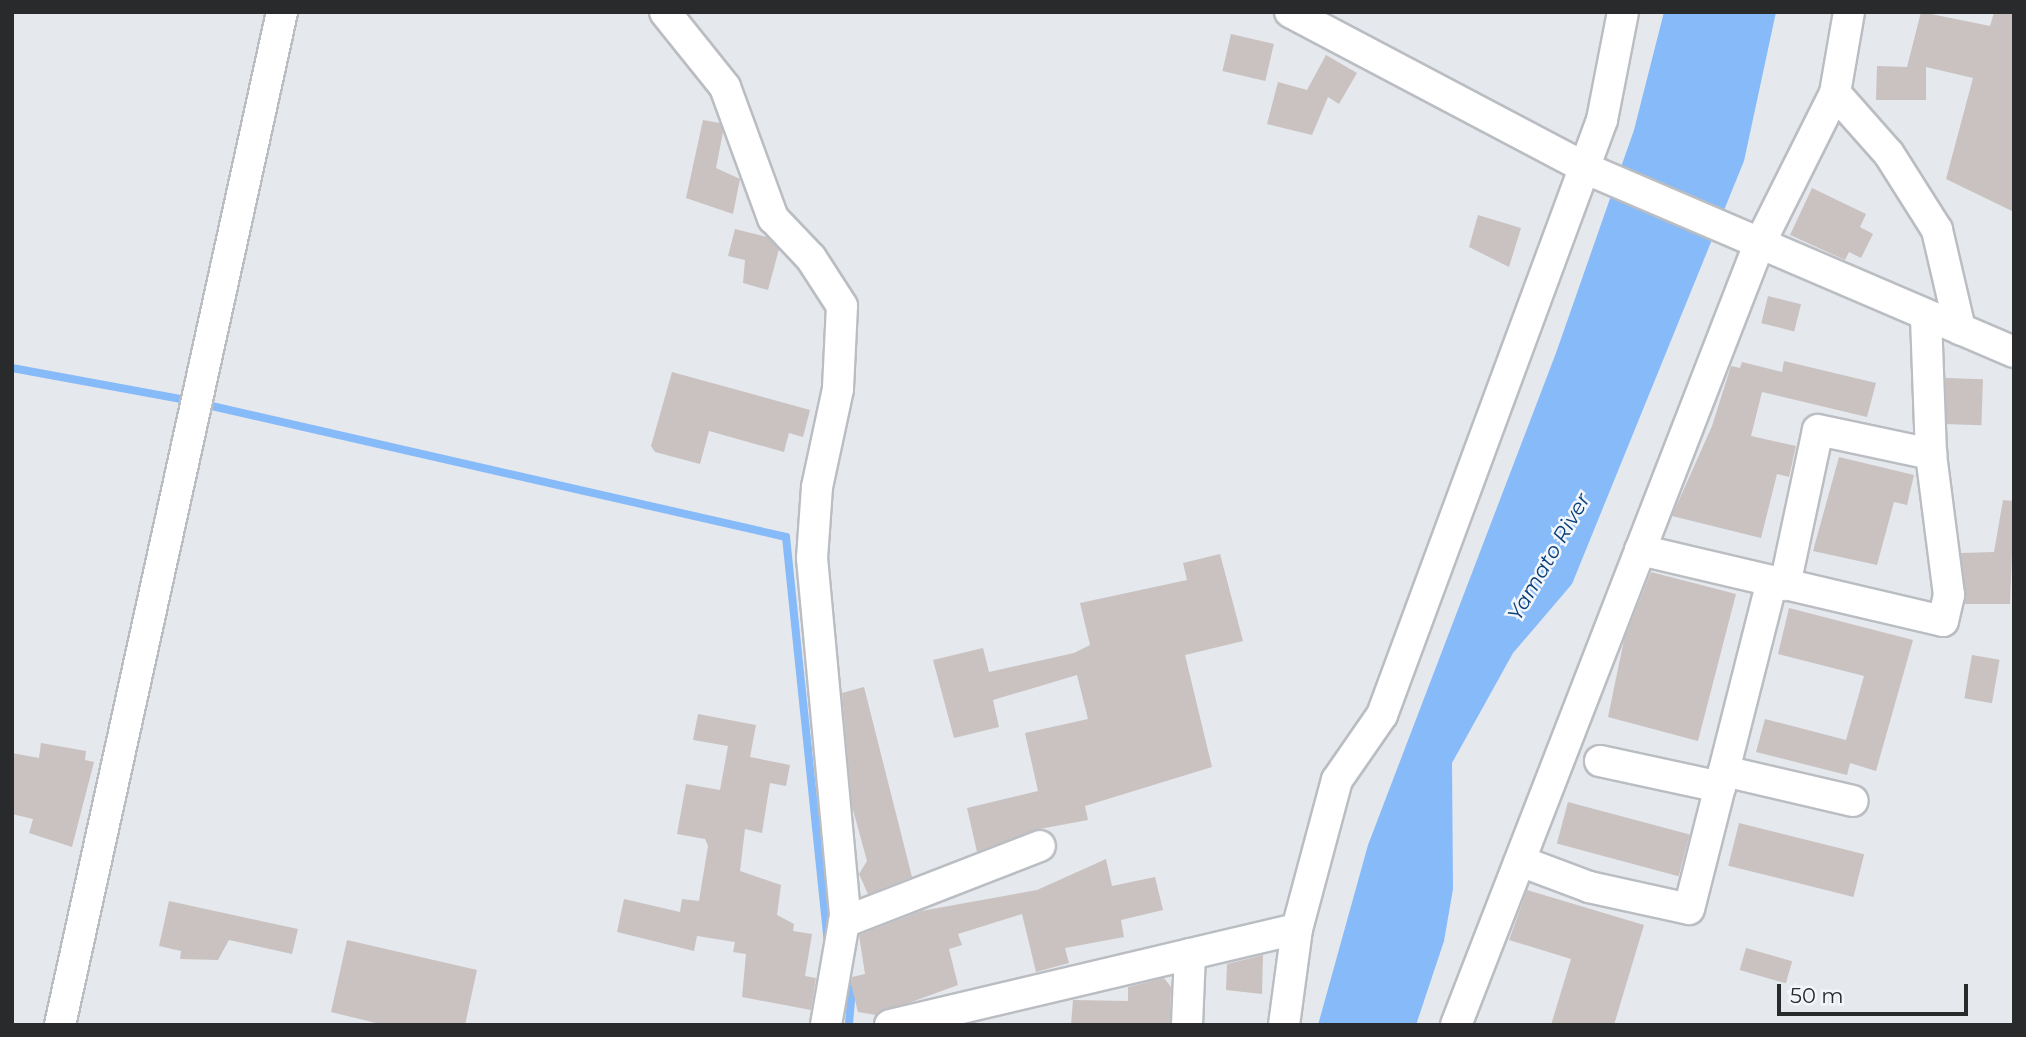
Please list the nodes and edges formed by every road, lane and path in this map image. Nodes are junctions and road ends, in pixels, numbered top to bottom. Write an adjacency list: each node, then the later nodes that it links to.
1 (282, 12): 23 (street)
2 (665, 12): 20 (street)
3 (1290, 12): 7 (street)
4 (1623, 12): 7 (street)
5 (1849, 12): 6 (street)
6 (1835, 93): 8 (street); 10 (street)
7 (1590, 169): 8 (street); 21 (street)
8 (1749, 243): 9 (street); 13 (street)
9 (1926, 315): 10 (street); 12 (street)
10 (1960, 329): 11 (street)
11 (2014, 352)
12 (1931, 454): 14 (street); 14 (street)
13 (1640, 550): 14 (street); 19 (street)
14 (1779, 583): 16 (street)
15 (1600, 761): 16 (street)
16 (1722, 779): 17 (street); 19 (street)
17 (1853, 801)
18 (1040, 846): 20 (street)
19 (1520, 861): 28 (street)
20 (844, 922): 24 (street)
21 (1297, 929): 22 (street); 27 (street)
22 (1190, 954): 25 (street); 26 (street)
23 (60, 1025)
24 (826, 1025)
25 (890, 1025)
26 (1187, 1025)
27 (1284, 1025)
28 (1456, 1025)

